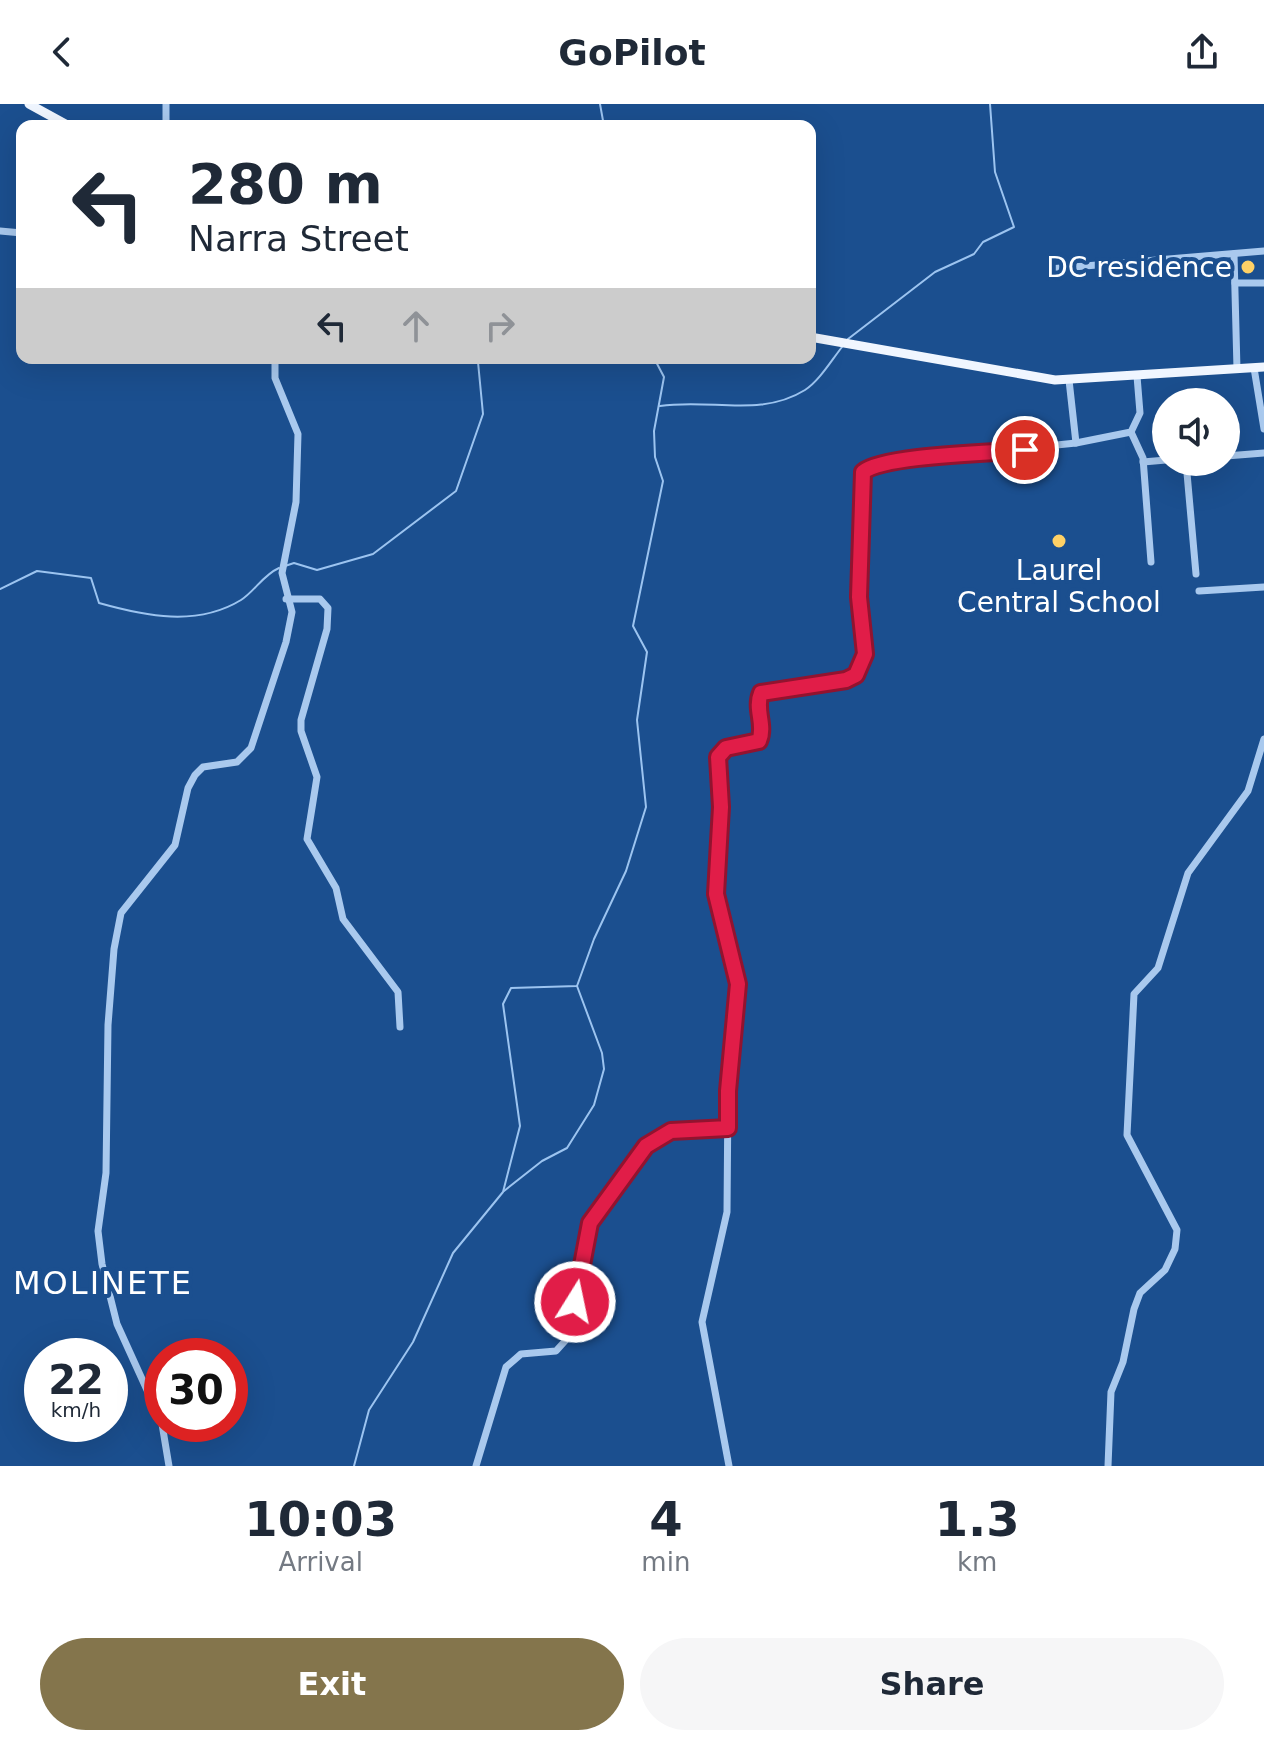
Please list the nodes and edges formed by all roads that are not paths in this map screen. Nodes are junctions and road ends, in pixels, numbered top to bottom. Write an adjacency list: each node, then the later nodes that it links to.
1 (29, 104): 2 (main road)
2 (58, 120)
3 (1264, 251): 4 (street)
4 (1234, 254): 5 (street); 6 (street)
5 (1049, 269)
6 (1235, 283): 7 (street); 11 (street)
7 (1264, 283)
8 (816, 338): 13 (main road)
9 (275, 364): 26 (street)
10 (1259, 367): 11 (main road); 14 (street)
11 (1237, 369): 12 (main road)
12 (1137, 376): 13 (main road); 15 (street)
13 (1069, 380): 16 (street)
14 (1264, 429)
15 (1131, 432): 16 (street); 20 (street)
16 (1076, 443): 29 (street)
17 (1264, 453): 18 (street)
18 (1240, 455)
19 (1152, 461): 20 (street)
20 (1143, 462): 22 (street)
21 (1187, 476): 23 (street)
22 (1151, 562)
23 (1196, 574)
24 (1264, 587): 25 (street)
25 (1199, 591)
26 (286, 599): 28 (street); 30 (street)
27 (1264, 739): 35 (street)
28 (400, 1027)
29 (728, 1128): 33 (street); 34 (street)
30 (144, 1384)
31 (165, 1442): 32 (street)
32 (169, 1466)
33 (476, 1466)
34 (729, 1466)
35 (1108, 1466)

